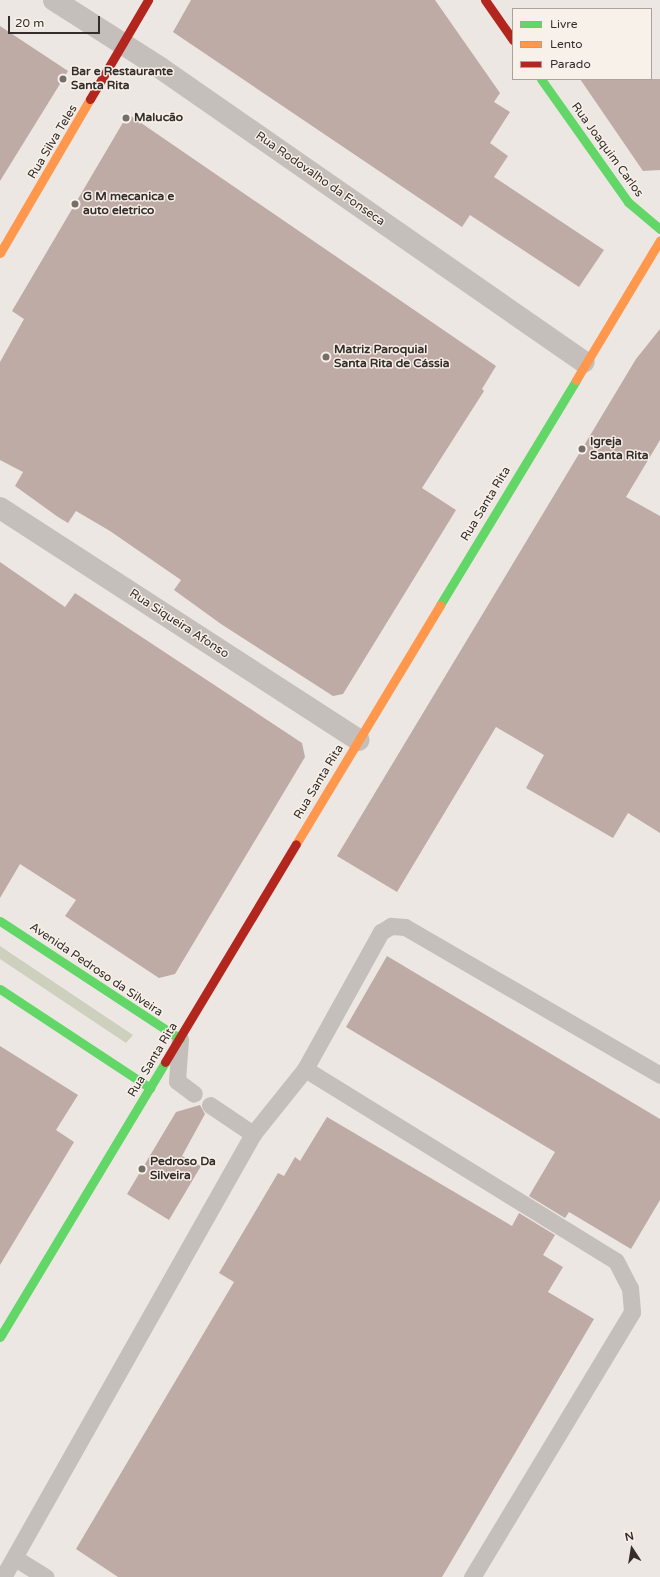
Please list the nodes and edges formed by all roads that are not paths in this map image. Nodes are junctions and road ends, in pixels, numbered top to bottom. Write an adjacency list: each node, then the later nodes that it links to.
1 (54, 0): 5 (street, Rua Rodovalho da Fonseca)
2 (148, 0): 5 (main road, Rua Silva Teles)
3 (485, 0): 4 (main road)
4 (512, 39)
5 (123, 46): 9 (main road, Rua Silva Teles); 10 (street, Rua Rodovalho da Fonseca)
6 (542, 80): 7 (main road, Rua Joaquim Carlos)
7 (660, 229)
8 (660, 240): 10 (main road, Rua Santa Rita)
9 (0, 253)
10 (584, 362): 12 (main road, Rua Santa Rita)
11 (0, 508): 12 (street, Rua Siqueira Afonso)
12 (359, 740): 15 (main road, Rua Santa Rita)
13 (0, 920): 15 (main road, Avenida Pedroso da Silveira)
14 (0, 989): 19 (main road)
15 (180, 1039): 18 (lane); 19 (main road, Rua Santa Rita)
16 (304, 1070): 17 (lane); 22 (lane); 27 (lane)
17 (660, 1075)
18 (177, 1081): 19 (lane); 20 (lane)
19 (150, 1088): 23 (main road, Rua Santa Rita)
20 (194, 1094)
21 (210, 1105): 22 (lane)
22 (253, 1134): 24 (lane)
23 (0, 1337)
24 (15, 1558): 25 (lane); 26 (lane)
25 (3, 1577)
26 (44, 1577)
27 (472, 1577)

